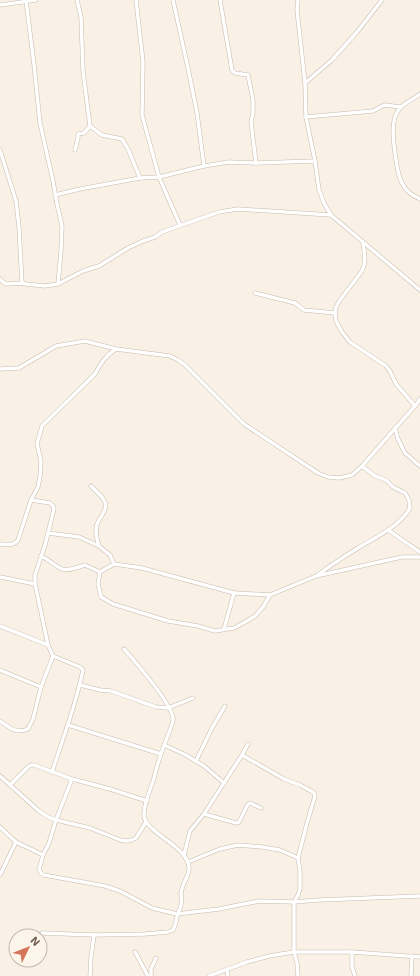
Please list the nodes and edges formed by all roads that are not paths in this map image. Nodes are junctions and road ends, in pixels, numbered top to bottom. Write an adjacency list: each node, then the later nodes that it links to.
1 (26, 0): 2 (street); 9 (street); 22 (street)
2 (36, 0)
3 (77, 0): 14 (street)
4 (136, 0): 20 (street)
5 (173, 0): 19 (street)
6 (220, 0): 18 (street)
7 (298, 0): 10 (street)
8 (382, 0): 10 (street)
9 (0, 5)
10 (306, 83): 13 (street)
11 (420, 94): 12 (street)
12 (401, 107): 13 (street); 23 (street)
13 (306, 117): 17 (street)
14 (90, 126): 16 (street); 21 (street)
15 (0, 150): 28 (street)
16 (75, 150)
17 (315, 161): 18 (street); 24 (street)
18 (256, 163): 19 (street)
19 (204, 166): 20 (street)
20 (160, 177): 21 (street); 25 (street)
21 (140, 178): 22 (street)
22 (55, 195): 29 (street)
23 (420, 199)
24 (331, 215): 25 (street); 26 (street)
25 (180, 225): 29 (street)
26 (363, 242): 30 (street); 32 (street)
27 (0, 279): 28 (street)
28 (22, 283): 29 (street)
29 (58, 284)
30 (420, 290)
31 (255, 293): 32 (street)
32 (335, 313): 36 (street)
33 (116, 348): 34 (street); 38 (street); 41 (street)
34 (0, 369)
35 (420, 399): 36 (street)
36 (415, 406): 37 (street)
37 (395, 428): 38 (street); 39 (street)
38 (362, 466): 42 (street)
39 (420, 466)
40 (91, 486): 45 (street)
41 (31, 500): 43 (street); 44 (street)
42 (388, 530): 46 (street); 51 (street)
43 (48, 533): 45 (street); 47 (street)
44 (0, 544)
45 (98, 546): 49 (street)
46 (420, 552)
47 (41, 556): 50 (street); 53 (street)
48 (420, 557): 51 (street)
49 (114, 564): 50 (street); 54 (street)
50 (100, 572): 57 (street)
51 (316, 576): 55 (street)
52 (0, 577): 53 (street)
53 (34, 584): 58 (street)
54 (234, 593): 55 (street); 57 (street)
55 (270, 595): 57 (street)
56 (0, 626): 58 (street)
57 (224, 630)
58 (48, 645): 60 (street)
59 (124, 649): 66 (street)
60 (53, 656): 62 (street); 63 (street)
61 (0, 670): 63 (street)
62 (80, 685): 66 (street); 68 (street)
63 (41, 687): 67 (street)
64 (193, 698): 66 (street)
65 (225, 706): 73 (street)
66 (168, 708): 70 (street)
67 (0, 721)
68 (68, 725): 71 (street); 74 (street)
69 (248, 744): 72 (street)
70 (164, 745): 71 (street); 73 (street)
71 (161, 754): 79 (street)
72 (242, 756): 77 (street); 88 (street)
73 (196, 761): 77 (street)
74 (52, 772): 76 (street); 78 (street)
75 (0, 776): 78 (street)
76 (72, 779): 79 (street); 82 (street)
77 (224, 783): 81 (street)
78 (10, 785): 82 (street)
79 (147, 801): 83 (street)
80 (261, 808): 81 (street)
81 (204, 814): 87 (street)
82 (56, 820): 83 (street); 86 (street)
83 (146, 822): 87 (street)
84 (0, 827): 85 (street)
85 (16, 842): 86 (street); 90 (street)
86 (43, 855): 93 (street)
87 (184, 855): 89 (street)
88 (298, 858): 89 (street); 92 (street)
89 (188, 862): 93 (street)
90 (0, 875)
91 (420, 896): 92 (street)
92 (294, 902): 93 (street); 97 (street)
93 (177, 914): 95 (street)
94 (48, 933): 95 (street)
95 (94, 935): 103 (street)
96 (135, 952): 104 (street)
97 (294, 952): 98 (street); 102 (street); 107 (street)
98 (352, 952): 99 (street); 108 (street)
99 (412, 956): 100 (street); 109 (street)
100 (420, 956)
101 (156, 958): 104 (street)
102 (227, 969): 105 (street); 106 (street)
103 (90, 976)
104 (149, 976)
105 (209, 976)
106 (228, 976)
107 (298, 976)
108 (355, 976)
109 (411, 976)

